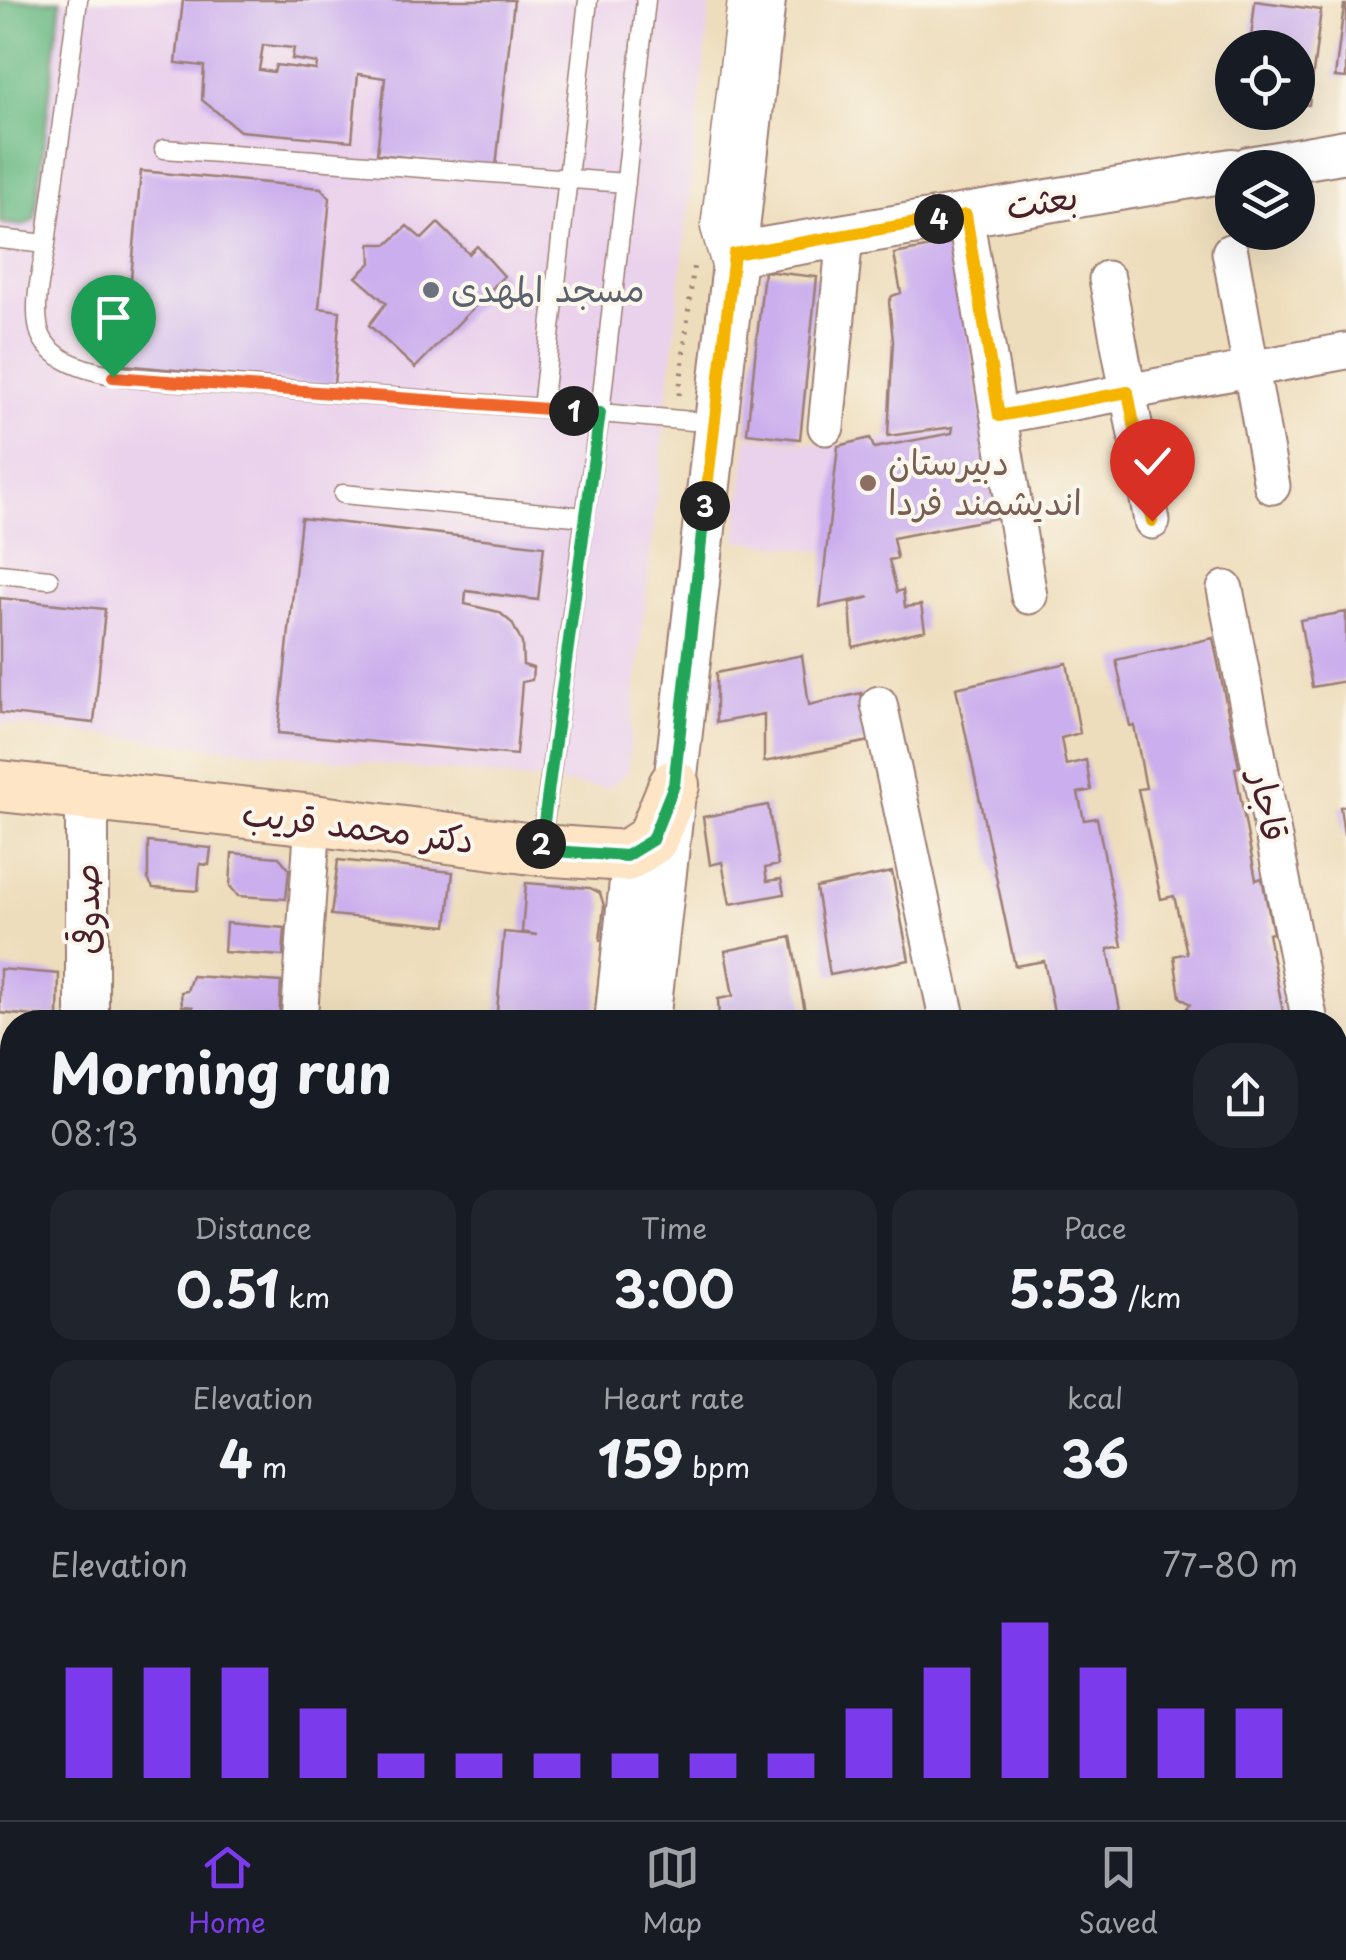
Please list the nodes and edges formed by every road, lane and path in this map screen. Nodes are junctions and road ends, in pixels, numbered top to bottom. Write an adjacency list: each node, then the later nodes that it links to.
1 (78, 0): 15 (lane)
2 (588, 0): 10 (lane)
3 (646, 0): 11 (lane)
4 (737, 0): 17 (lane)
5 (764, 0): 17 (street)
6 (164, 149): 10 (lane)
7 (1346, 151): 8 (street)
8 (1315, 156)
9 (1215, 173): 12 (street, بعثت)
10 (568, 178): 11 (lane); 22 (lane)
11 (626, 184): 23 (lane)
12 (966, 215): 13 (street, بعثت); 24 (street)
13 (845, 236): 17 (street, بعثت); 26 (street)
14 (0, 238): 15 (lane)
15 (46, 244): 22 (lane)
16 (1230, 252): 20 (street)
17 (732, 274): 36 (street)
18 (1108, 279): 21 (street)
19 (1346, 350): 20 (street)
20 (1251, 368): 21 (street); 27 (street)
21 (1128, 392): 24 (street); 30 (street)
22 (542, 408): 23 (lane)
23 (600, 413): 25 (lane); 29 (lane)
24 (999, 416): 34 (street)
25 (692, 421)
26 (826, 427)
27 (1272, 486)
28 (342, 494): 29 (lane)
29 (586, 517): 40 (lane)
30 (1152, 521)
31 (0, 574): 32 (lane)
32 (49, 579)
33 (1225, 589): 47 (street, قاجار)
34 (1029, 596)
35 (879, 704): 46 (street)
36 (674, 785): 41 (main road); 45 (street)
37 (0, 786): 38 (main road, دکتر محمد قریب)
38 (87, 796): 39 (main road, دکتر محمد قریب); 42 (street, صدوقی)
39 (313, 820): 40 (main road, دکتر محمد قریب); 43 (street)
40 (540, 850): 41 (main road, دکتر محمد قریب)
41 (626, 856): 44 (street)
42 (87, 1010)
43 (300, 1010)
44 (617, 1010)
45 (649, 1010)
46 (945, 1010)
47 (1308, 1010)

